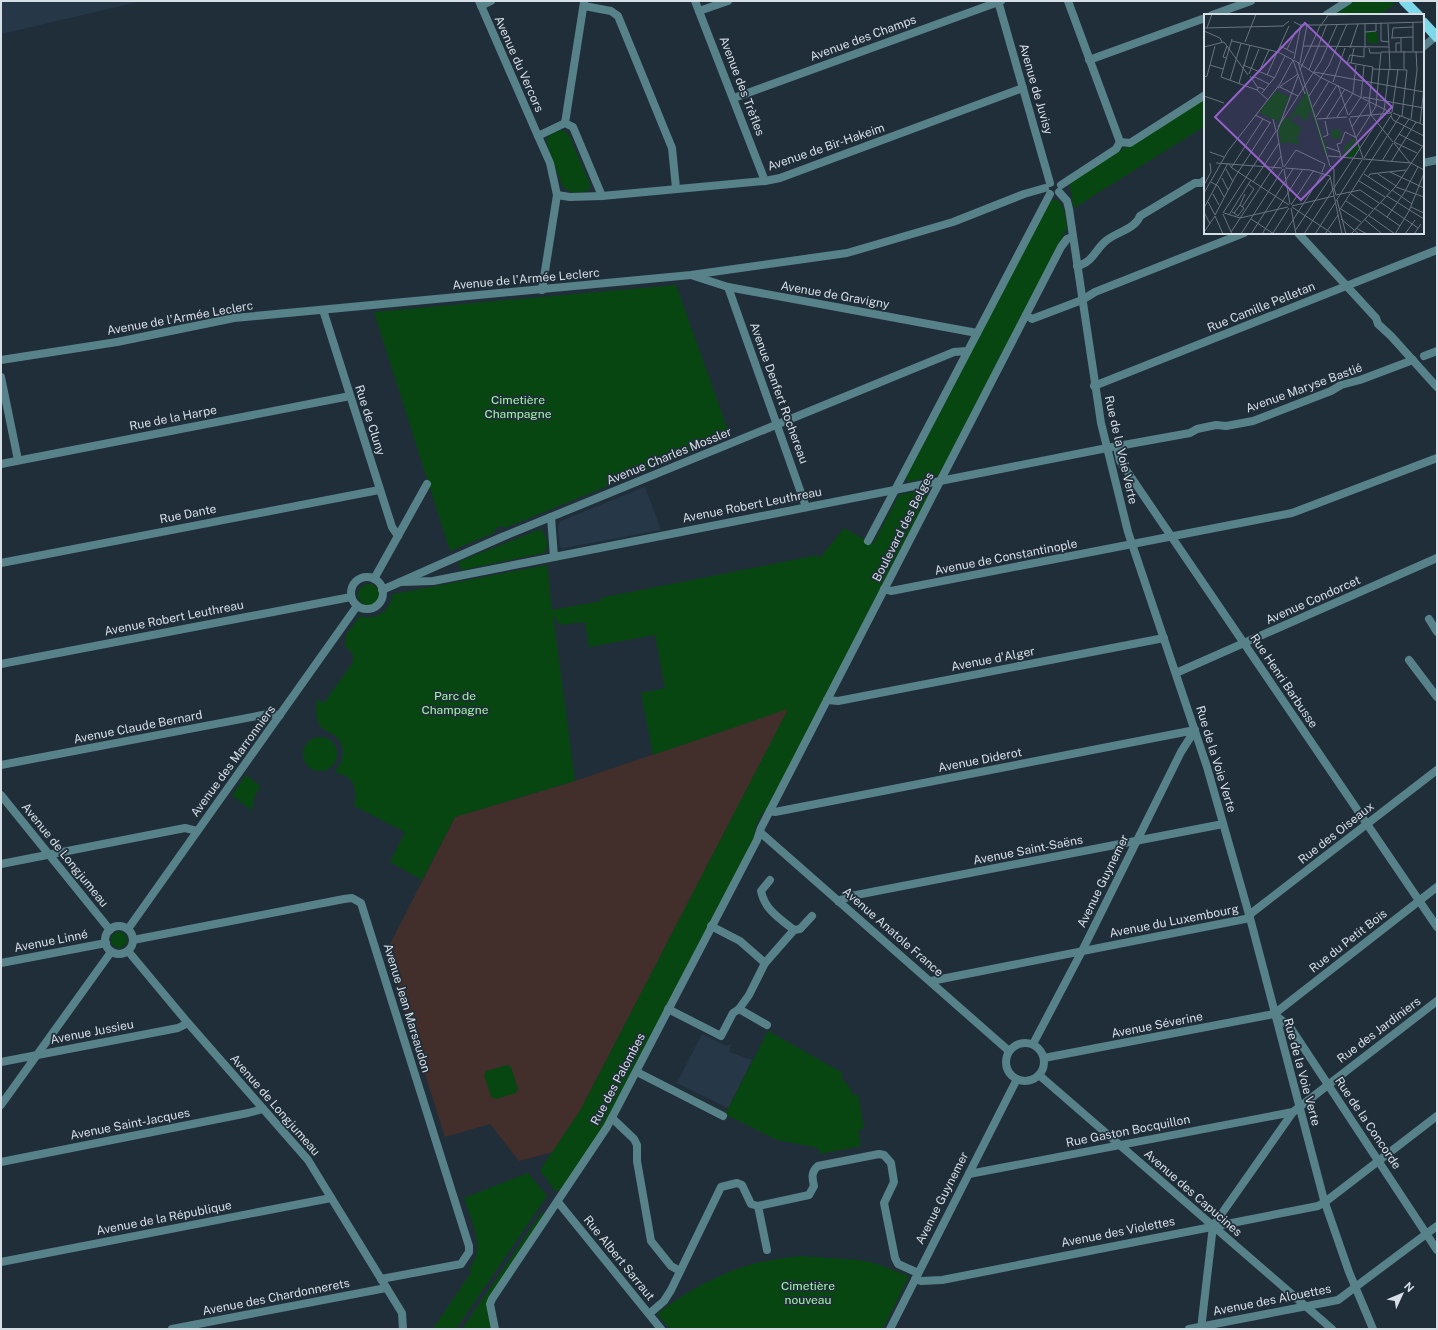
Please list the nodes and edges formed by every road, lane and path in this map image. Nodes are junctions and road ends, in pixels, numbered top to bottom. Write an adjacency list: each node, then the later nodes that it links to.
1 (492, 1): 9 (street)
2 (695, 1): 11 (street, Avenue des Trèfles)
3 (728, 1): 11 (street)
4 (999, 1): 21 (street, Avenue de Juvisy); 23 (street, Avenue des Champs)
5 (1068, 1): 20 (street)
6 (1251, 1): 12 (street)
7 (1348, 1): 13 (street)
8 (1404, 1): 14 (main road)
9 (480, 3): 25 (street, Avenue du Vercors)
10 (584, 4): 24 (street); 31 (street)
11 (699, 11): 23 (street, Avenue des Trèfles)
12 (1215, 14)
13 (1328, 14)
14 (1417, 14)
15 (1204, 18): 20 (street)
16 (1424, 19): 18 (main road)
17 (1424, 23): 18 (main road)
18 (1437, 34): 19 (street)
19 (1424, 46)
20 (1089, 60): 26 (street)
21 (1023, 88): 29 (street, Avenue de Bir-Hakeim); 32 (street, Avenue de Juvisy)
22 (1204, 96): 26 (street)
23 (734, 98): 29 (street, Avenue des Trèfles)
24 (565, 123): 25 (street); 34 (street)
25 (538, 136): 33 (street, Avenue du Vercors)
26 (1120, 142): 37 (street, Rue de la Voie Verte)
27 (1437, 160): 28 (street)
28 (1424, 163)
29 (765, 181): 31 (street, Avenue de Bir-Hakeim)
30 (1204, 181): 39 (street)
31 (676, 188): 34 (street, Avenue de Bir-Hakeim)
32 (1049, 188): 40 (street, Avenue de l'Armée Leclerc); 47 (street, Boulevard des Belges)
33 (557, 195): 34 (street, Avenue de Bir-Hakeim); 43 (street)
34 (602, 196)
35 (1241, 234): 44 (street)
36 (1299, 234): 41 (street)
37 (1072, 238): 39 (street, Rue de la Voie Verte); 46 (street, Boulevard des Belges)
38 (1437, 250): 41 (street, Rue Camille Pelletan)
39 (1077, 266): 44 (street, Rue de la Voie Verte)
40 (691, 275): 42 (street, Avenue de Gravigny); 43 (street, Avenue de l'Armée Leclerc)
41 (1347, 286): 51 (street); 53 (street, Rue Camille Pelletan)
42 (728, 287): 47 (street, Avenue de Gravigny); 56 (street, Avenue Denfert Rochereau)
43 (542, 290): 45 (street, Avenue de l'Armée Leclerc)
44 (1082, 300): 46 (street); 53 (street, Rue de la Voie Verte)
45 (323, 310): 50 (street, Avenue de l'Armée Leclerc); 55 (street, Rue de Cluny)
46 (1026, 315): 62 (street, Boulevard des Belges)
47 (977, 333): 48 (street, Boulevard des Belges)
48 (967, 351): 56 (street, Avenue Charles Mossler); 65 (street, Boulevard des Belges)
49 (1437, 351): 51 (street, Avenue Maryse Bastié)
50 (1, 360)
51 (1412, 360): 54 (street); 57 (street, Avenue Maryse Bastié)
52 (1, 377): 60 (street)
53 (1094, 386): 58 (street, Rue de la Voie Verte)
54 (1437, 388)
55 (350, 396): 60 (street, Rue de la Harpe); 64 (street, Rue de Cluny)
56 (777, 424): 66 (street, Avenue Denfert Rochereau); 67 (street, Avenue Charles Mossler)
57 (1119, 446): 58 (street, Avenue Maryse Bastié); 69 (street, Rue Henri Barbusse)
58 (1107, 448): 62 (street, Avenue Robert Leuthreau); 71 (street, Rue de la Voie Verte)
59 (1437, 458): 69 (street, Avenue de Constantinople)
60 (18, 460): 61 (street, Rue de la Harpe)
61 (1, 464)
62 (940, 481): 65 (street, Avenue Robert Leuthreau); 77 (street, Boulevard des Belges)
63 (427, 484): 68 (street)
64 (379, 490): 68 (street, Rue de Cluny); 74 (street, Rue Dante)
65 (895, 490): 66 (street, Avenue Robert Leuthreau); 70 (street, Boulevard des Belges)
66 (806, 507): 72 (street, Avenue Robert Leuthreau)
67 (551, 517): 72 (street); 76 (street, Avenue Charles Mossler)
68 (398, 536): 75 (street)
69 (1172, 536): 71 (street, Avenue de Constantinople); 84 (street, Rue Henri Barbusse)
70 (868, 541)
71 (1132, 545): 77 (street, Avenue de Constantinople); 83 (street, Rue de la Voie Verte)
72 (554, 556): 76 (street, Avenue Robert Leuthreau)
73 (1437, 558): 84 (street, Avenue Condorcet)
74 (1, 563)
75 (374, 579): 78 (street); 79 (street)
76 (401, 582): 78 (street, Avenue Charles Mossler)
77 (884, 589): 89 (street, Boulevard des Belges)
78 (382, 590): 80 (street)
79 (351, 597): 80 (street); 86 (street, Avenue Robert Leuthreau)
80 (357, 606): 90 (street, Avenue des Marronniers)
81 (1429, 619): 82 (street)
82 (1437, 632)
83 (1164, 638): 87 (street, Rue de la Voie Verte); 89 (street, Avenue d'Alger)
84 (1244, 643): 87 (street, Avenue Condorcet); 97 (street, Rue Henri Barbusse)
85 (1409, 660): 88 (street)
86 (1, 664)
87 (1176, 673): 91 (street, Rue de la Voie Verte)
88 (1437, 697)
89 (827, 700): 95 (street, Boulevard des Belges)
90 (280, 715): 92 (street, Avenue Claude Bernard); 98 (street, Avenue des Marronniers)
91 (1195, 730): 95 (street, Avenue Diderot); 96 (street, Rue de la Voie Verte); 100 (street, Avenue Guynemer)
92 (1, 765)
93 (1437, 770): 97 (street, Rue des Oiseaux)
94 (1, 795): 101 (street, Avenue de Longjumeau)
95 (770, 811): 99 (street, Boulevard des Belges)
96 (1223, 824): 100 (street, Avenue Saint-Saëns); 108 (street, Rue de la Voie Verte)
97 (1366, 824): 105 (street, Rue Henri Barbusse); 108 (street, Rue des Oiseaux)
98 (197, 831): 101 (street); 111 (street, Avenue des Marronniers)
99 (761, 833): 106 (street, Avenue Anatole France); 109 (street, Rue des Palombes)
100 (1136, 842): 106 (street, Avenue Saint-Saëns); 118 (street, Avenue Guynemer)
101 (49, 855): 102 (street); 112 (street, Avenue de Longjumeau)
102 (1, 864)
103 (770, 880): 113 (street)
104 (1437, 887): 105 (street, Rue du Petit Bois)
105 (1419, 901): 110 (street, Rue Henri Barbusse); 125 (street, Rue du Petit Bois)
106 (838, 902): 121 (street, Avenue Anatole France)
107 (812, 916): 113 (street)
108 (1249, 916): 118 (street, Avenue du Luxembourg); 125 (street, Rue de la Voie Verte)
109 (711, 926): 120 (street); 123 (street, Rue des Palombes)
110 (1437, 927)
111 (128, 929): 112 (street); 114 (street)
112 (110, 930): 115 (street)
113 (794, 930): 120 (street)
114 (133, 940): 116 (street); 159 (street, Avenue Jean Marsaudon)
115 (106, 943): 117 (street); 119 (street, Avenue Linné)
116 (128, 951): 117 (street); 126 (street, Avenue de Longjumeau)
117 (111, 952): 130 (street)
118 (1082, 952): 121 (street, Avenue du Luxembourg); 128 (street, Avenue Guynemer)
119 (1, 963)
120 (765, 963): 124 (street)
121 (931, 981): 129 (street, Avenue Anatole France)
122 (1437, 1001): 136 (street, Rue des Jardiniers)
123 (668, 1009): 124 (street); 133 (street, Rue des Palombes)
124 (739, 1009): 127 (street)
125 (1274, 1014): 131 (street, Avenue Séverine); 136 (street, Rue de la Concorde); 139 (street, Rue de la Voie Verte)
126 (188, 1024): 130 (street, Avenue Jussieu); 138 (street, Avenue de Longjumeau)
127 (767, 1025)
128 (1033, 1044): 129 (street); 131 (street)
129 (1009, 1050): 135 (street)
130 (37, 1055): 132 (street, Avenue Jussieu); 137 (street)
131 (1044, 1058): 134 (street)
132 (1, 1062)
133 (636, 1072): 140 (street); 142 (street, Rue des Palombes)
134 (1039, 1075): 135 (street); 143 (street, Avenue des Capucines)
135 (1017, 1079): 146 (street, Avenue Guynemer)
136 (1327, 1084): 139 (street, Rue des Jardiniers); 144 (street, Rue de la Concorde)
137 (1, 1106)
138 (263, 1109): 145 (street, Avenue Saint-Jacques); 147 (street, Avenue de Longjumeau)
139 (1296, 1110): 143 (street, Rue Gaston Bocquillon); 149 (street, Rue de la Voie Verte); 151 (street)
140 (723, 1116)
141 (1437, 1116): 144 (street, Avenue des Violettes)
142 (612, 1118): 148 (street, Rue des Palombes); 157 (street)
143 (1120, 1145): 146 (street, Rue Gaston Bocquillon); 151 (street, Avenue des Capucines)
144 (1378, 1161): 149 (street, Avenue des Violettes); 153 (street, Rue de la Concorde)
145 (1, 1162)
146 (969, 1174): 158 (street, Avenue Guynemer)
147 (331, 1198): 156 (street, Avenue de la République); 159 (street, Avenue de Longjumeau)
148 (558, 1202): 163 (street, Rue Albert Sarraut); 167 (street, Rue des Palombes)
149 (1325, 1202): 151 (street, Avenue des Violettes); 161 (street, Rue de la Voie Verte)
150 (758, 1206): 154 (street); 157 (street); 158 (street)
151 (1213, 1226): 158 (street, Avenue des Violettes); 162 (street, Avenue des Capucines); 164 (street)
152 (1437, 1226): 153 (street, Avenue des Alouettes)
153 (1427, 1234): 155 (street, Rue de la Concorde); 161 (street, Avenue des Alouettes)
154 (766, 1250)
155 (1437, 1250)
156 (1, 1262)
157 (680, 1271): 163 (street)
158 (916, 1276): 169 (street, Avenue Guynemer)
159 (381, 1280): 160 (street, Avenue de Longjumeau)
160 (386, 1288): 165 (street, Avenue des Chardonnerets); 166 (street, Avenue de Longjumeau)
161 (1356, 1288): 162 (street, Avenue des Alouettes); 172 (street, Rue de la Voie Verte)
162 (1307, 1307): 164 (street, Avenue des Alouettes); 171 (street, Avenue des Capucines)
163 (649, 1314): 168 (street, Rue Albert Sarraut)
164 (1201, 1328): 170 (street, Avenue des Alouettes)
165 (172, 1329)
166 (403, 1329)
167 (495, 1329)
168 (661, 1329)
169 (890, 1329)
170 (1189, 1329)
171 (1332, 1329)
172 (1373, 1329)

